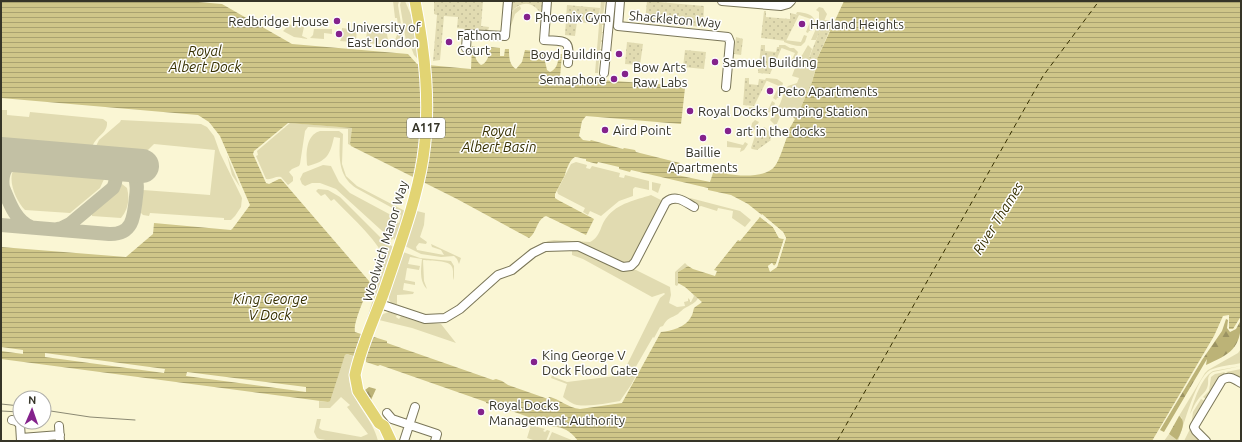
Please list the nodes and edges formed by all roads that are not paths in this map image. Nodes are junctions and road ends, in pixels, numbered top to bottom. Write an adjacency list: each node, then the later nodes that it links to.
1 (508, 1): 8 (street)
2 (547, 1): 9 (street)
3 (611, 1): 10 (street)
4 (620, 1): 11 (street, Shackleton Way)
5 (722, 1): 6 (street)
6 (791, 1)
7 (415, 4): 13 (highway, Woolwich Manor Way / A117)
8 (466, 48)
9 (568, 63)
10 (604, 73)
11 (726, 87)
12 (694, 207): 13 (street)
13 (380, 304): 17 (highway, Woolwich Manor Way / A117)
14 (1241, 383): 27 (street)
15 (415, 408): 18 (street)
16 (387, 413): 18 (street)
17 (379, 423): 23 (highway, Woolwich Manor Way / A117); 24 (highway, Woolwich Manor Way / A117)
18 (410, 425): 25 (street); 26 (street)
19 (59, 426): 21 (street)
20 (20, 430): 22 (street)
21 (60, 438): 22 (street)
22 (21, 440)
23 (383, 441)
24 (391, 441)
25 (404, 441)
26 (435, 441)
27 (1206, 441)

